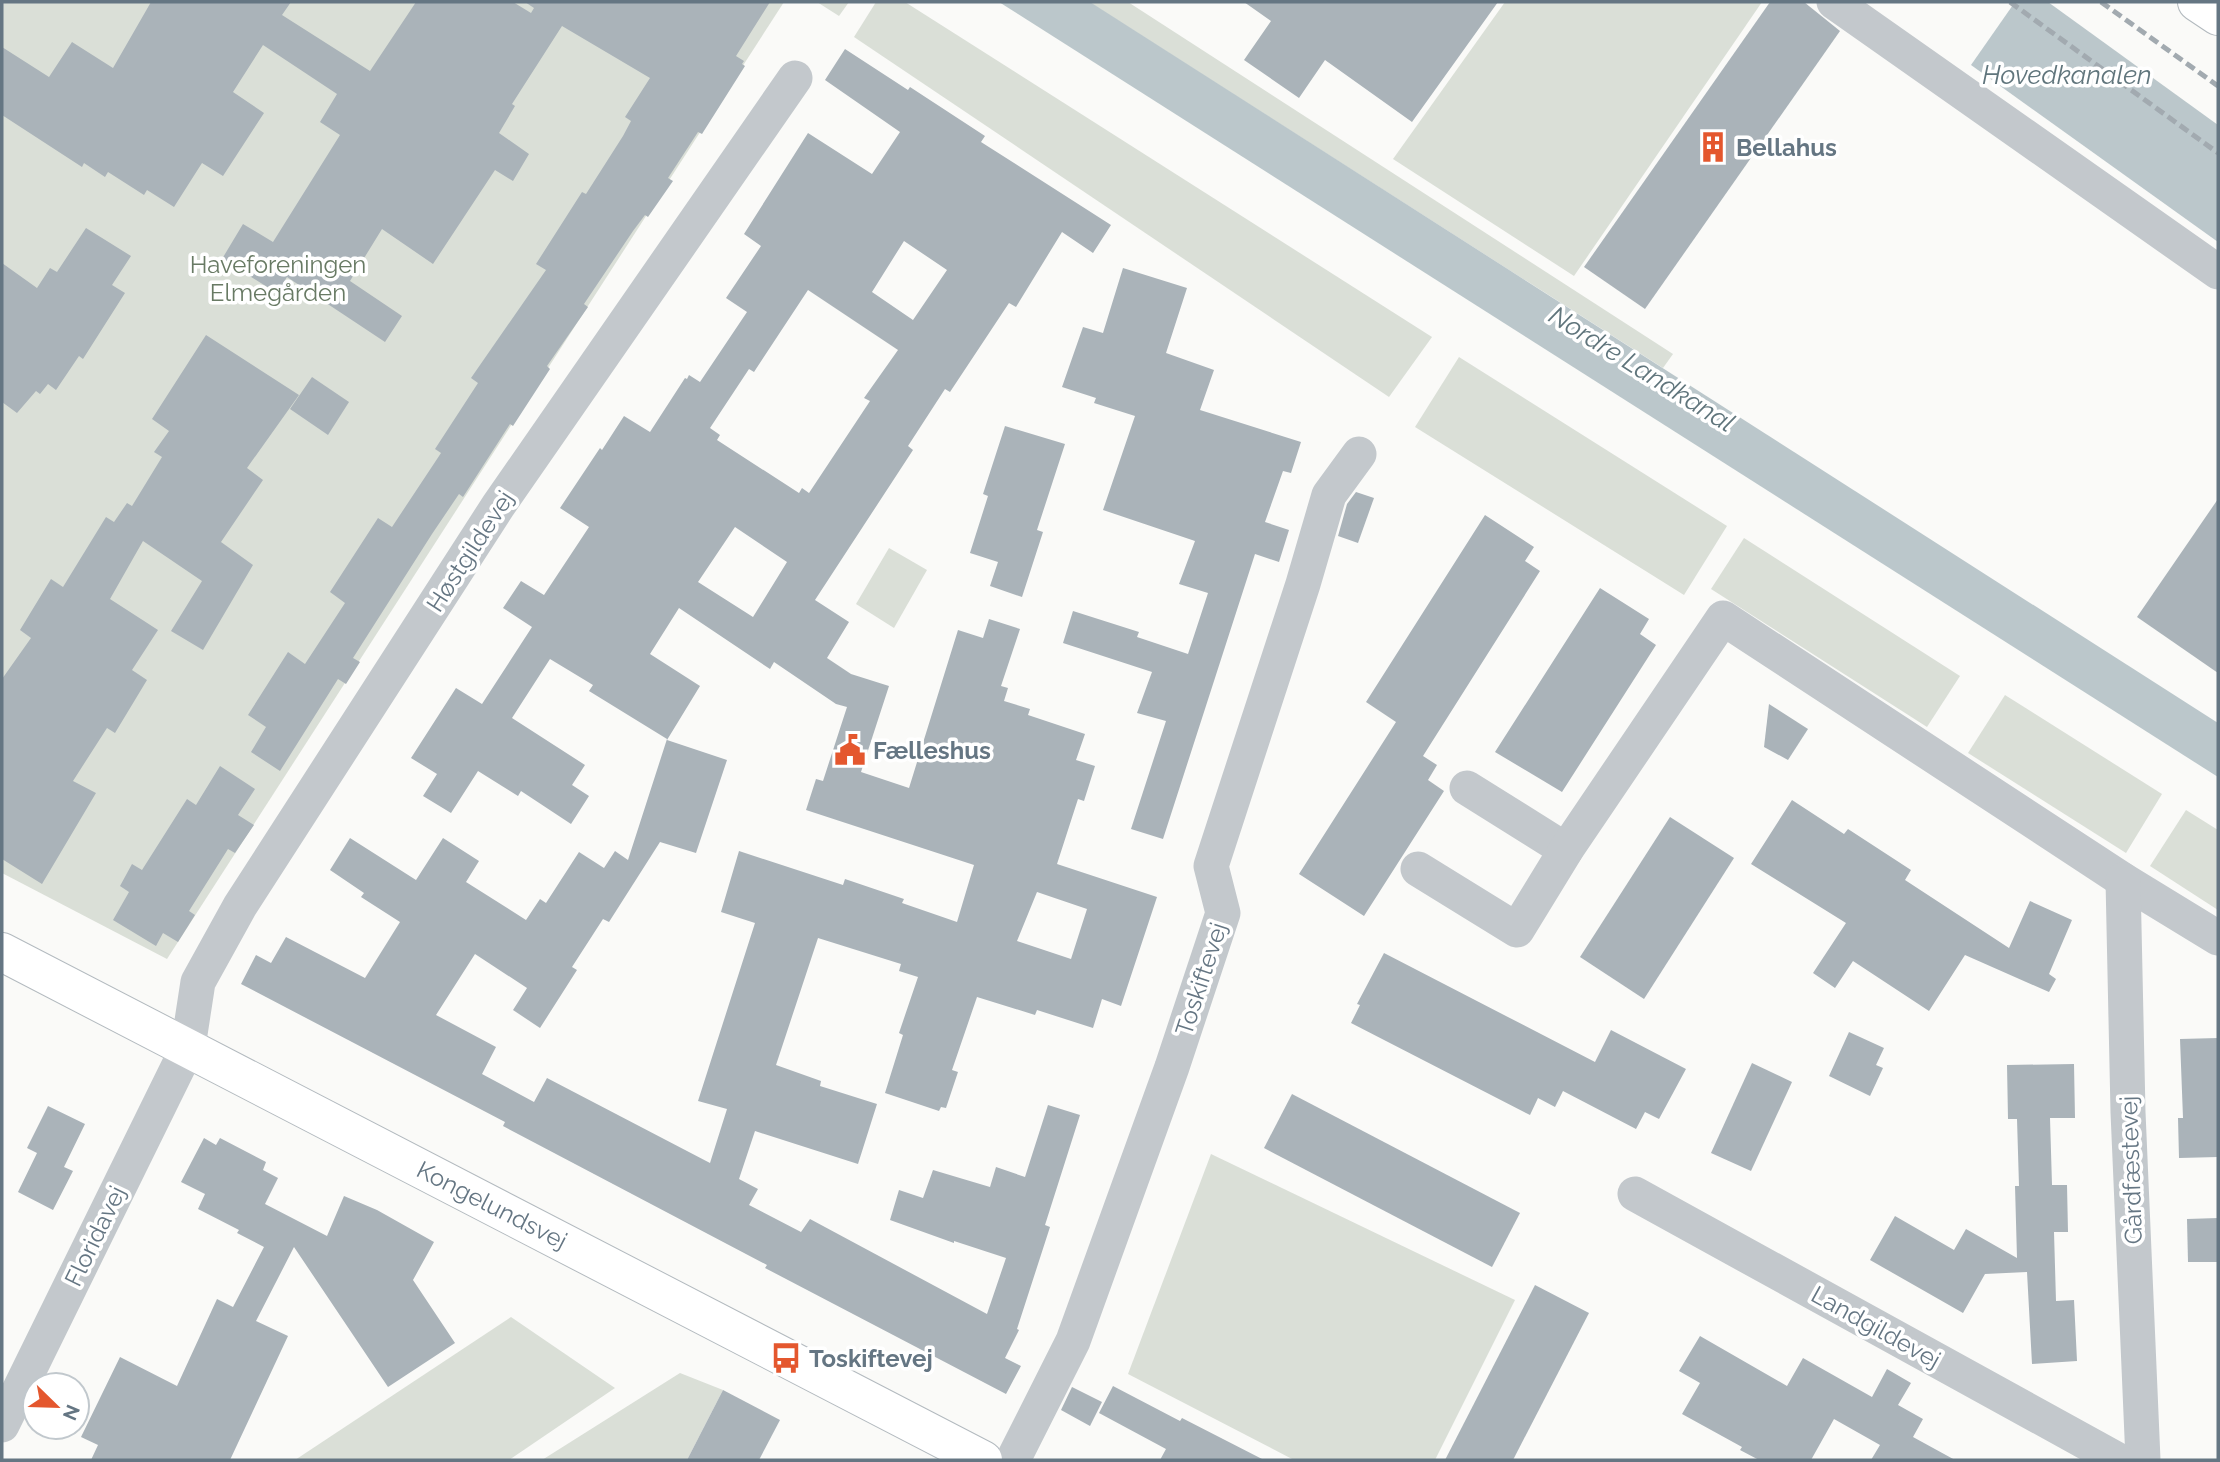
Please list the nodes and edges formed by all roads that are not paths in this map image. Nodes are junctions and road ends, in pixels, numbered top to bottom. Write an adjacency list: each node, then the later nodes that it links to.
1 (1834, 2): 5 (street)
2 (2197, 2): 3 (street)
3 (2218, 16)
4 (795, 78): 13 (street, Høstgildevej)
5 (2218, 272)
6 (1359, 454): 17 (street, Toskiftevej)
7 (1467, 789): 8 (street)
8 (1566, 850): 9 (street); 10 (street)
9 (1418, 869)
10 (2123, 880): 11 (street); 19 (street, Gårdfæstevej)
11 (2218, 938)
12 (2, 952): 13 (street, Kongelundsvej)
13 (188, 1047): 15 (street, Floridavej); 16 (street, Kongelundsvej)
14 (1635, 1194): 18 (street, Landgildevej)
15 (4, 1414)
16 (983, 1460)
17 (1013, 1460)
18 (2118, 1460)
19 (2143, 1460)

